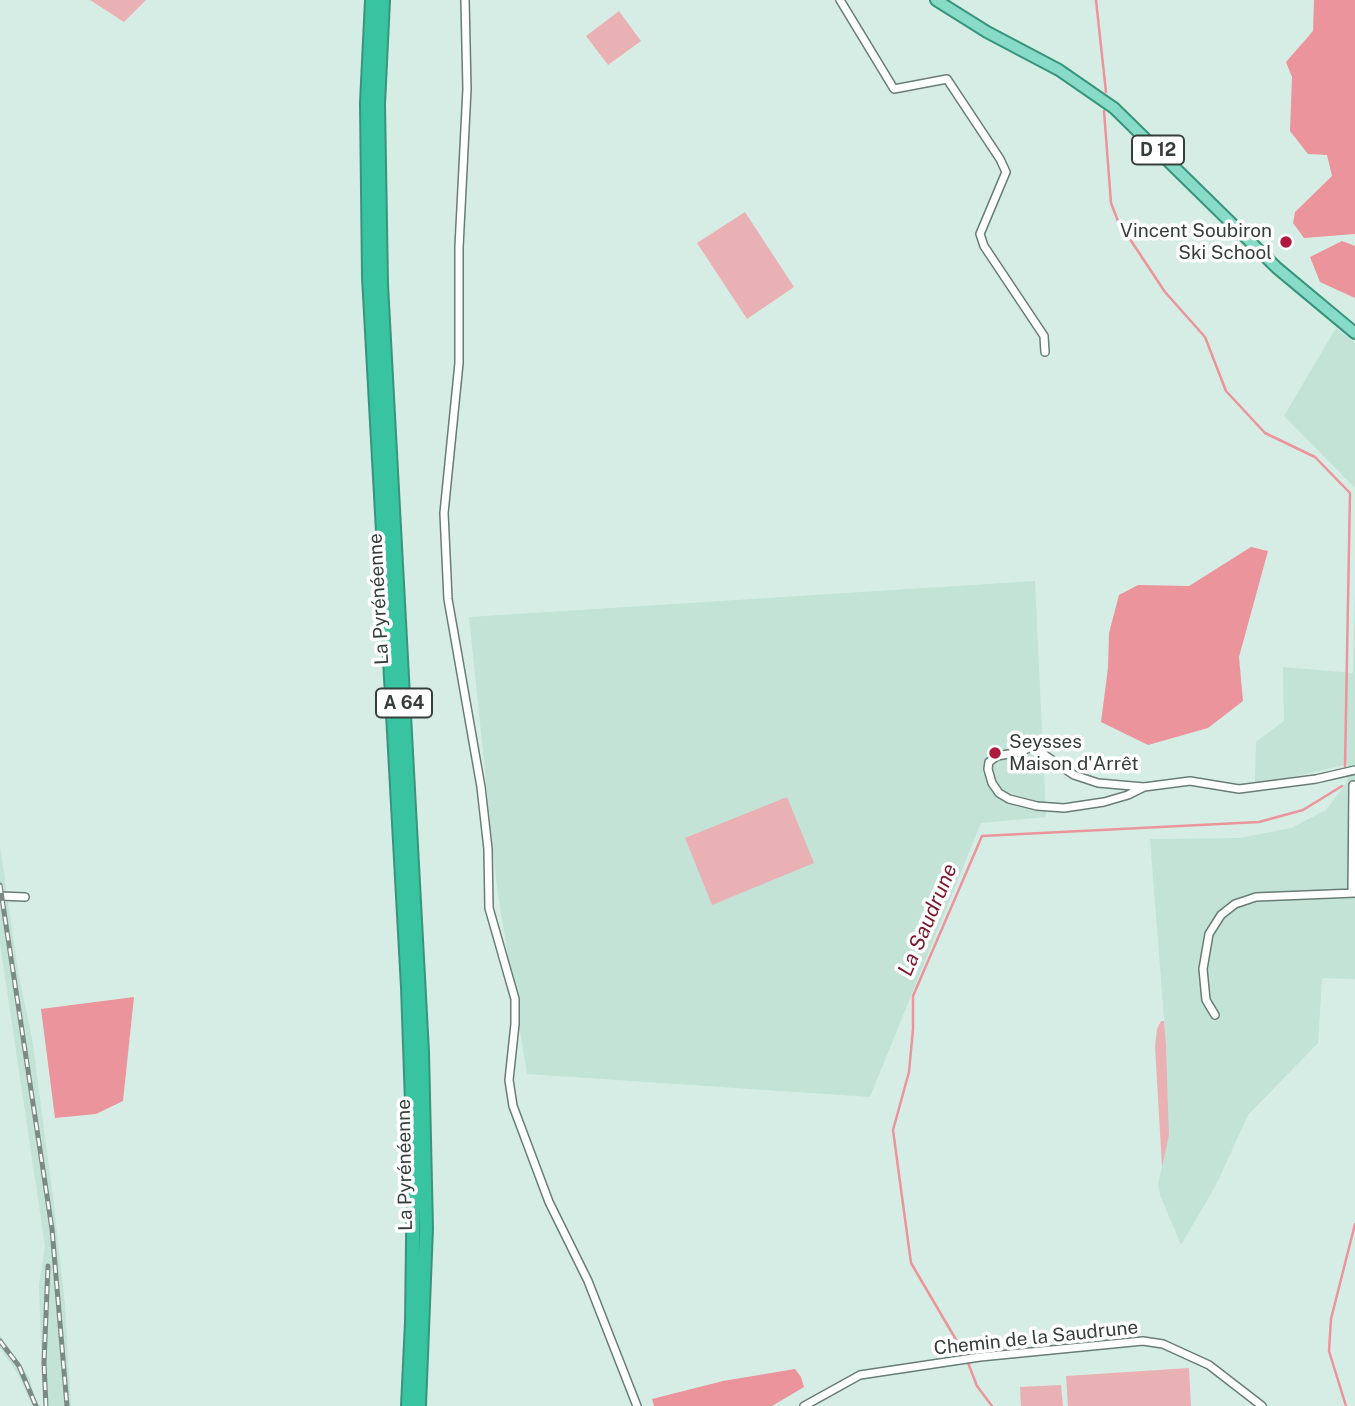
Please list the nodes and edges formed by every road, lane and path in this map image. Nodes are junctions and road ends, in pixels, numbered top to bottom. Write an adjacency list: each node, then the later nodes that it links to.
1 (372, 0): 15 (highway, La Pyrénéenne / A 64)
2 (383, 0): 16 (highway, La Pyrénéenne / A 64)
3 (465, 0): 17 (street)
4 (840, 0): 7 (street)
5 (936, 0): 6 (main road, D 12)
6 (1355, 333)
7 (1045, 352)
8 (1355, 770): 10 (street)
9 (1353, 785): 11 (street)
10 (1144, 787): 10 (street)
11 (1353, 893): 14 (street)
12 (0, 896): 13 (street)
13 (25, 897)
14 (1215, 1015)
15 (408, 1406)
16 (419, 1406)
17 (637, 1406)
18 (804, 1406): 19 (street, Chemin de la Saudrune)
19 (1262, 1406)

